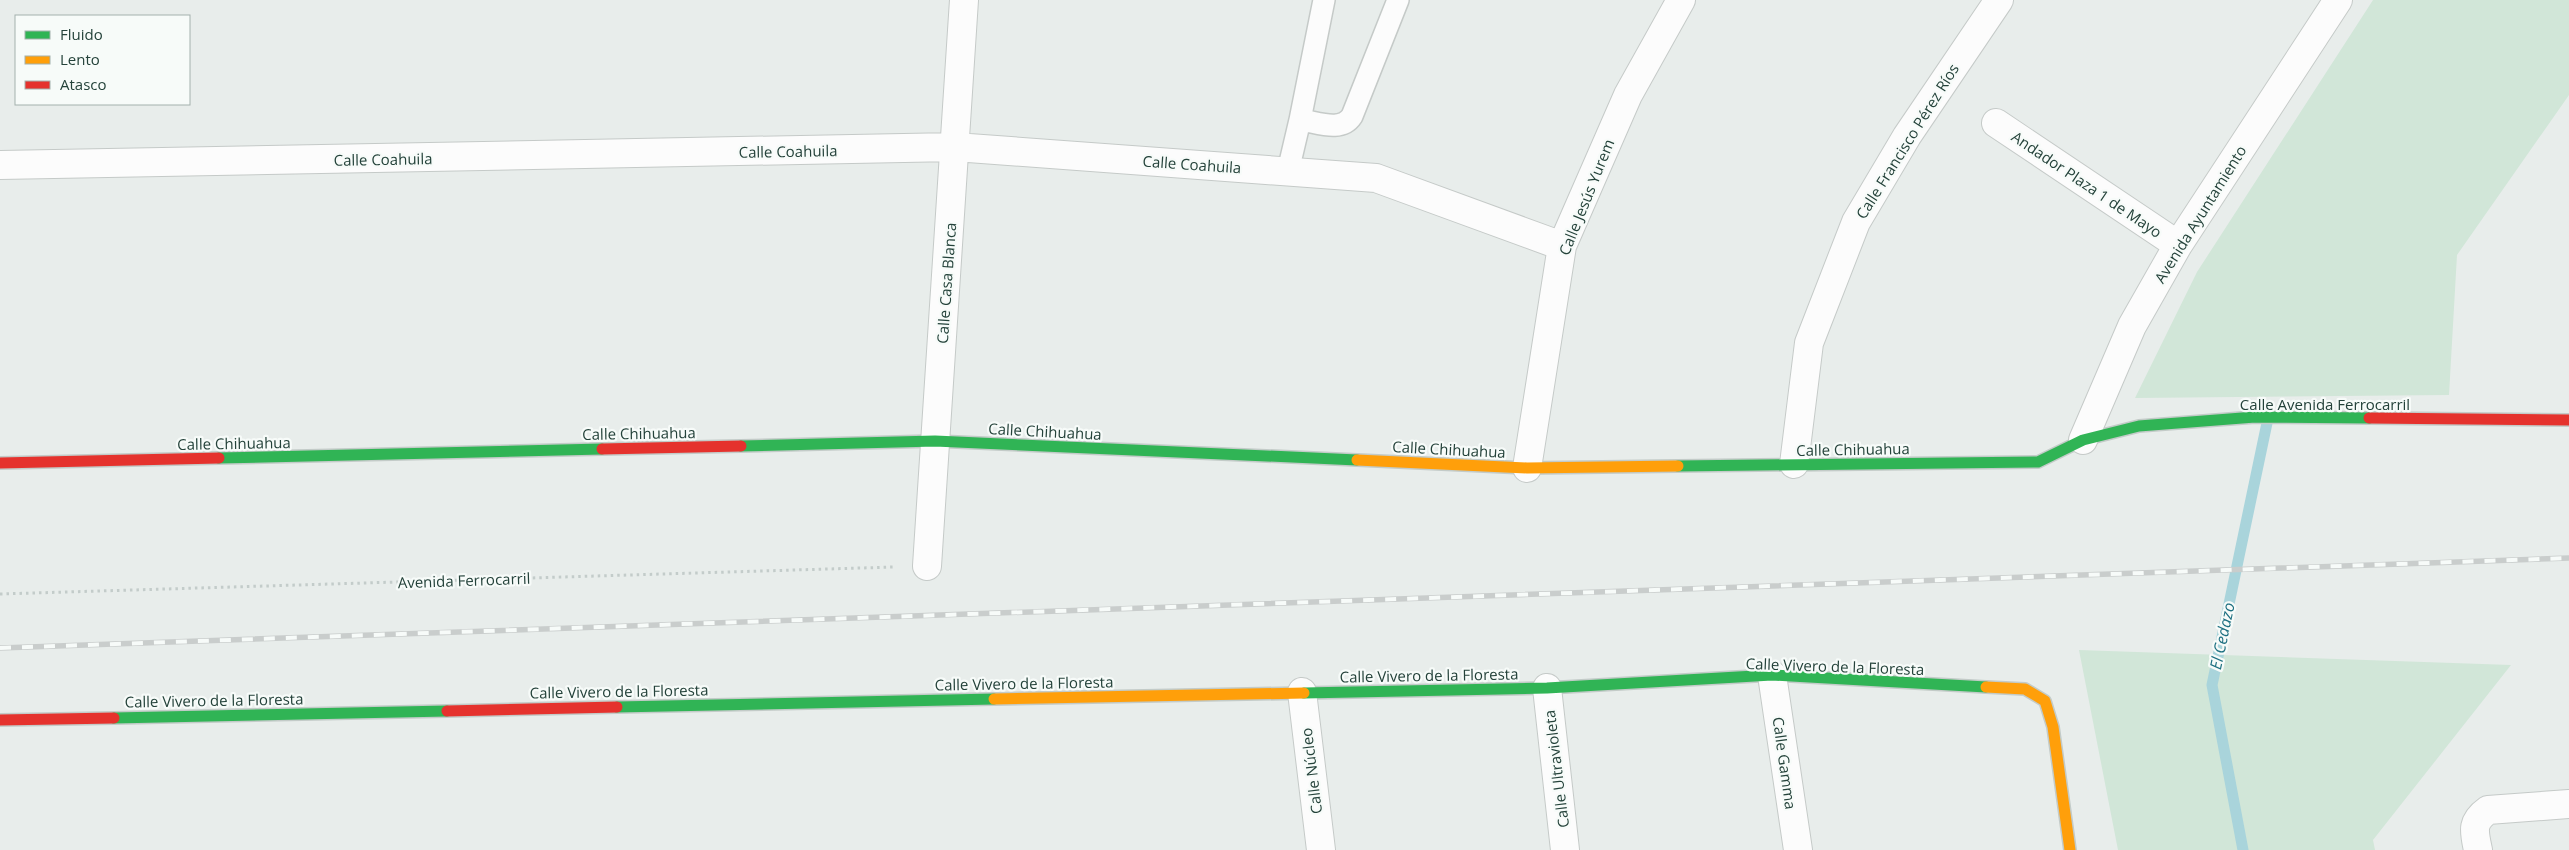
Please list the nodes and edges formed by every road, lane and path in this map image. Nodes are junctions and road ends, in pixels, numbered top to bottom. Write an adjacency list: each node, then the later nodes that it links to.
1 (964, 0): 9 (street, Calle Casa Blanca)
2 (1324, 0): 7 (lane)
3 (1398, 0): 7 (lane)
4 (1681, 0): 13 (street, Calle Jesús Yurem)
5 (1999, 0): 18 (street, Calle Francisco Pérez Ríos)
6 (2338, 0): 12 (street, Avenida Ayuntamiento)
7 (1300, 120): 11 (lane)
8 (1996, 123): 12 (street, Andador Plaza 1 de Mayo)
9 (955, 147): 10 (street, Calle Coahuila); 11 (street, Calle Coahuila); 16 (street, Calle Casa Blanca)
10 (0, 165)
11 (1288, 172): 13 (street, Calle Coahuila)
12 (2178, 245): 15 (street, Avenida Ayuntamiento)
13 (1562, 246): 19 (street, Calle Jesús Yurem)
14 (2569, 420): 15 (street, Calle Avenida Ferrocarril)
15 (2082, 440): 18 (street, Calle Chihuahua)
16 (935, 441): 17 (street, Calle Chihuahua); 19 (street, Calle Chihuahua); 20 (street, Calle Casa Blanca)
17 (0, 463)
18 (1794, 464): 19 (street, Calle Chihuahua)
19 (1527, 468)
20 (927, 566): 21 (path, Avenida Ferrocarril)
21 (0, 594)
22 (1772, 675): 23 (street, Calle Vivero de la Floresta); 29 (street, Calle Gamma); 30 (street, Calle Vivero de la Floresta)
23 (1547, 688): 24 (street, Calle Vivero de la Floresta); 28 (street, Calle Ultravioleta)
24 (1302, 692): 25 (street, Calle Vivero de la Floresta); 27 (street, Calle Núcleo)
25 (0, 720)
26 (2569, 804): 31 (street)
27 (1321, 850)
28 (1566, 850)
29 (1798, 850)
30 (2070, 850)
31 (2478, 850)

